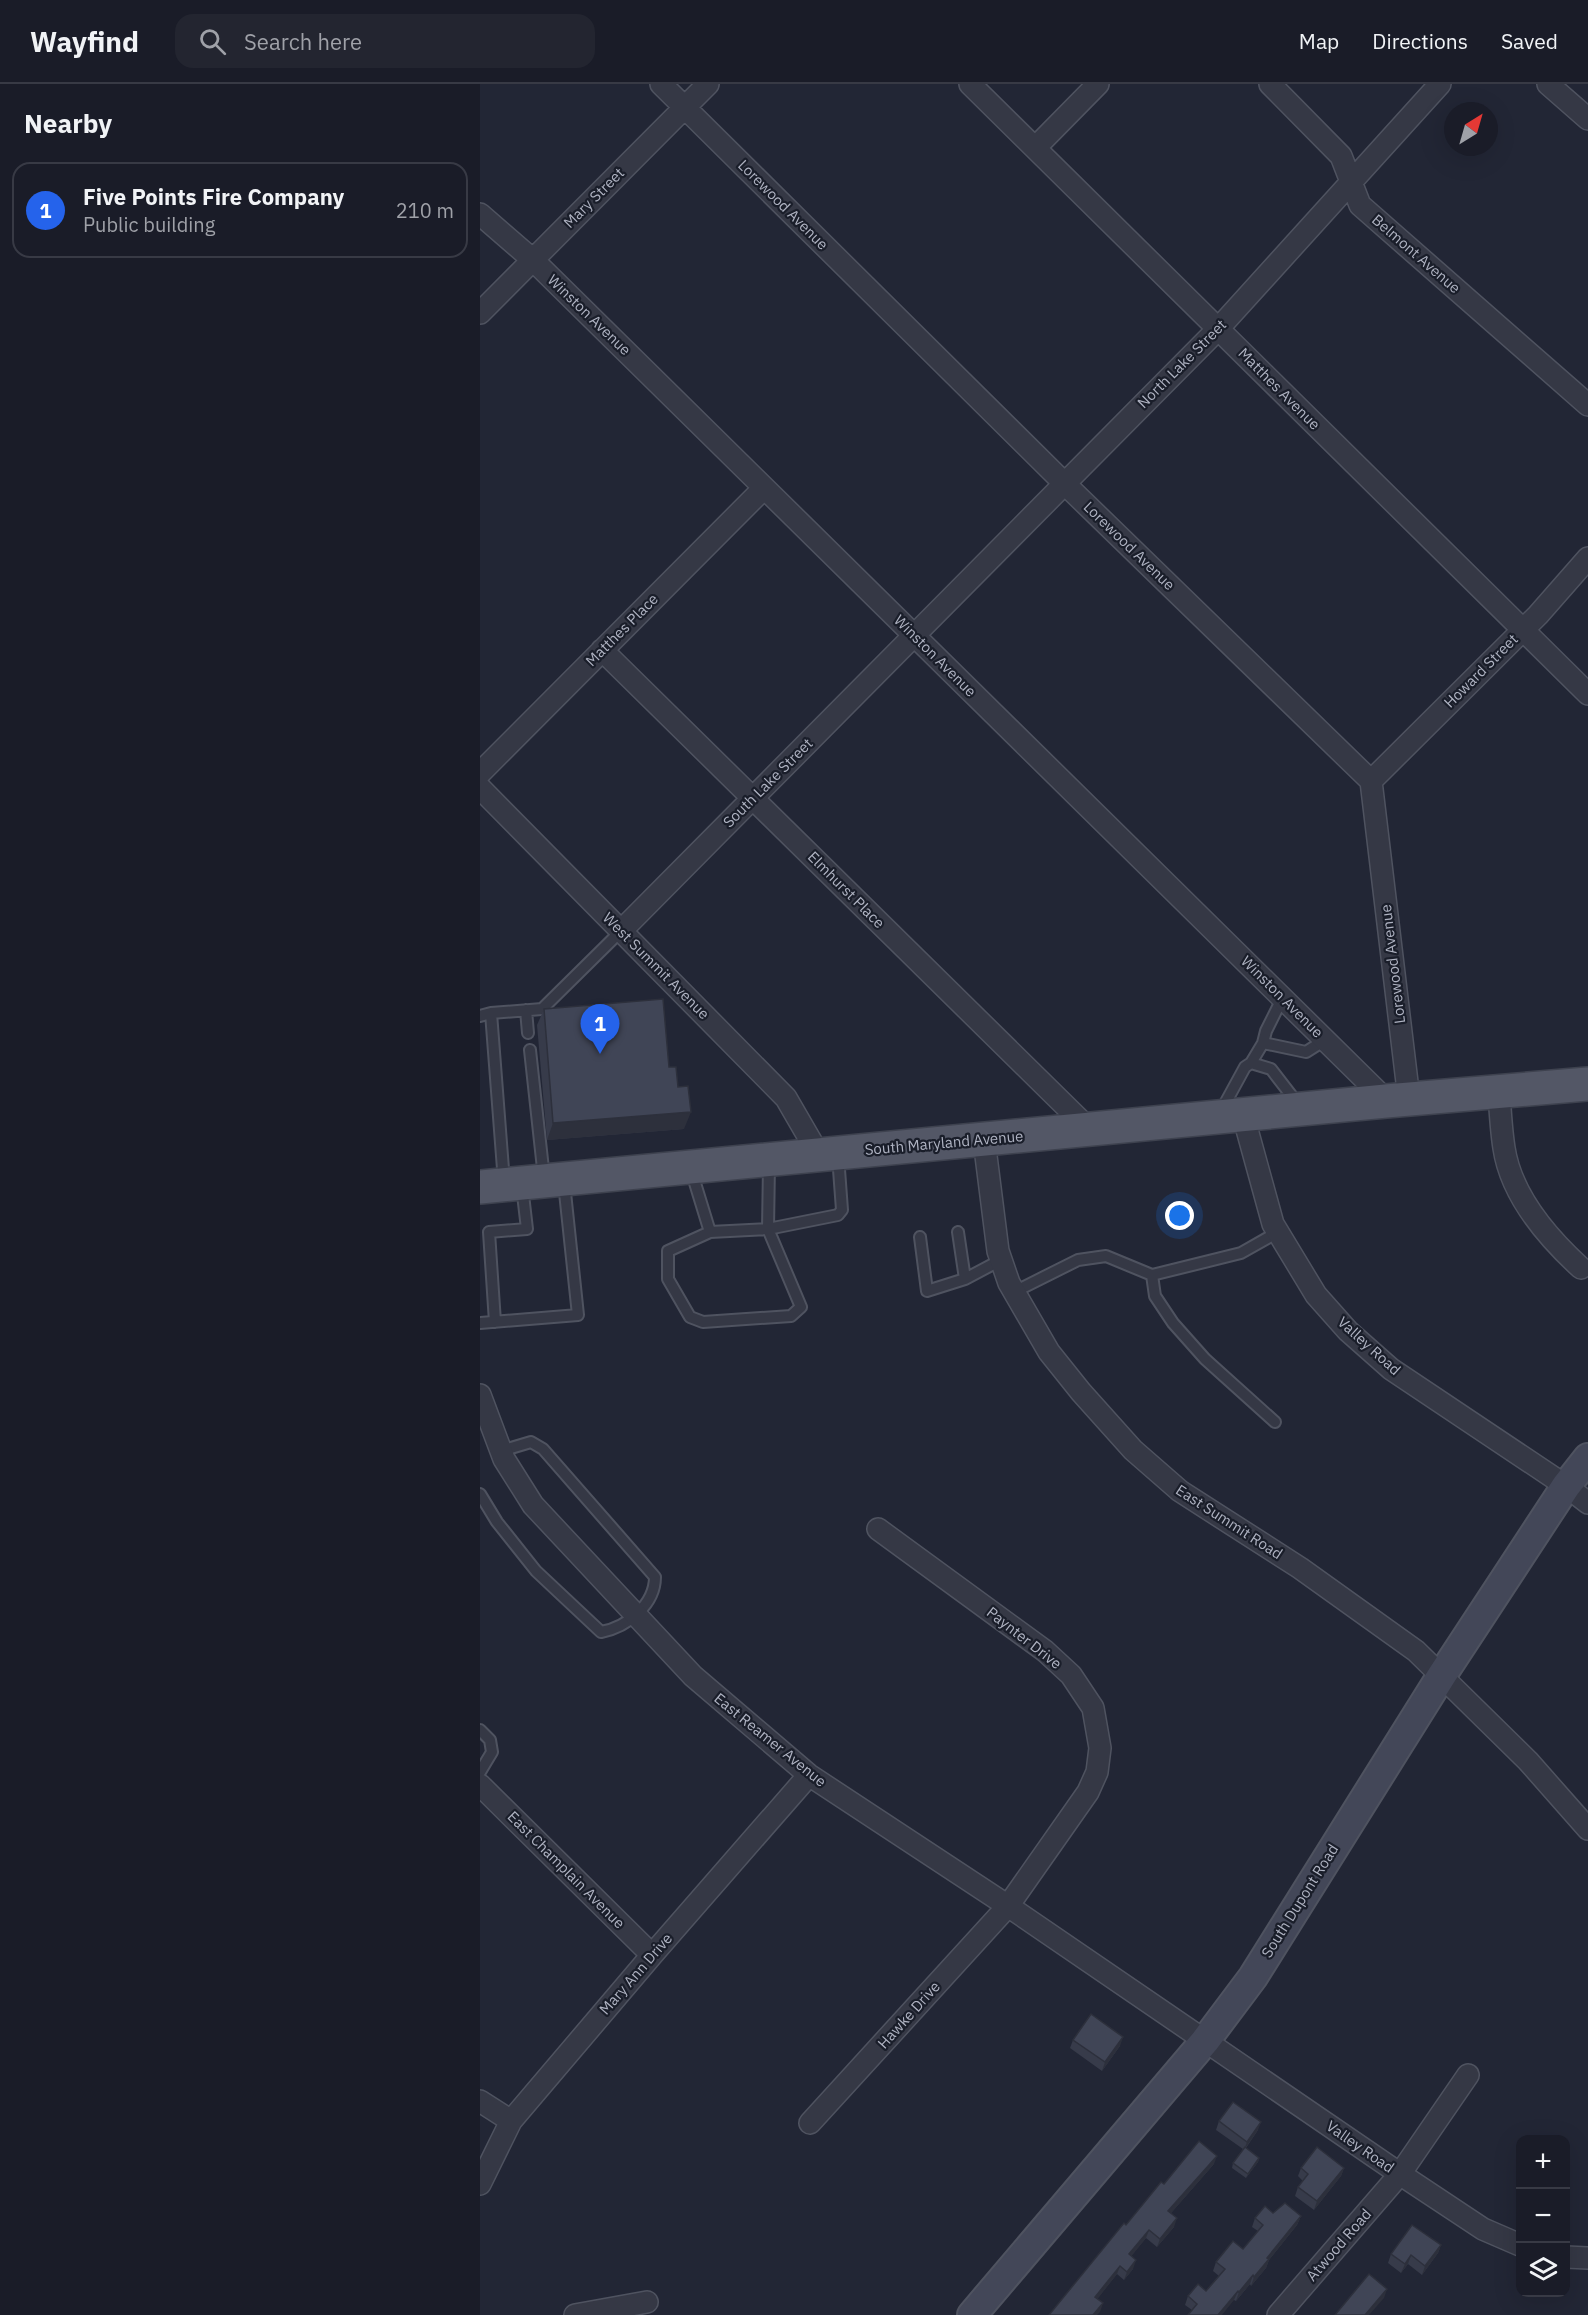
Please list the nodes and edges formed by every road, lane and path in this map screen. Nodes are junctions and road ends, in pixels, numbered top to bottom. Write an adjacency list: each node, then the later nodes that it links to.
1 (661, 84): 8 (street, Lorewood Avenue)
2 (708, 84): 8 (street, Mary Street)
3 (970, 84): 10 (street, Matthes Avenue)
4 (1098, 84): 10 (street)
5 (1270, 84): 11 (street, Belmont Avenue)
6 (1440, 84): 11 (street, North Lake Street)
7 (1548, 84): 9 (street)
8 (684, 107): 13 (street, Mary Street); 17 (street, Lorewood Avenue)
9 (1588, 119)
10 (1035, 148): 15 (street, Matthes Avenue)
11 (1351, 183): 15 (street, North Lake Street); 16 (street, Belmont Avenue)
12 (480, 214): 13 (street, Winston Avenue)
13 (533, 260): 14 (street, Mary Street); 18 (street, Winston Avenue)
14 (480, 313)
15 (1218, 329): 17 (street, North Lake Street); 20 (street, Matthes Avenue)
16 (1588, 405)
17 (1064, 483): 21 (street, North Lake Street); 25 (street, Lorewood Avenue)
18 (764, 488): 21 (street, Winston Avenue); 22 (street, Matthes Place)
19 (1588, 558): 20 (street, Howard Street)
20 (1522, 631): 23 (street, Matthes Avenue); 25 (street, Howard Street)
21 (914, 635): 27 (street, South Lake Street); 29 (street, Winston Avenue)
22 (602, 650): 24 (street, Matthes Place); 27 (street, Elmhurst Place)
23 (1588, 694)
24 (480, 773)
25 (1371, 781): 39 (street, Lorewood Avenue)
26 (480, 788): 28 (street, West Summit Avenue)
27 (752, 798): 28 (street, South Lake Street); 42 (street, Elmhurst Place)
28 (621, 931): 30 (lane); 44 (street, West Summit Avenue)
29 (1283, 997): 33 (street, Winston Avenue); 34 (lane)
30 (526, 1010): 31 (lane); 32 (lane)
31 (485, 1014): 47 (lane)
32 (528, 1033)
33 (1325, 1040): 34 (lane); 39 (street, Winston Avenue)
34 (1263, 1043): 36 (lane)
35 (530, 1050): 47 (lane)
36 (1251, 1064): 40 (lane); 41 (lane)
37 (1588, 1084): 38 (main road, South Maryland Avenue)
38 (1499, 1092): 39 (main road, South Maryland Avenue); 54 (street)
39 (1398, 1100): 40 (main road, South Maryland Avenue)
40 (1302, 1109): 41 (main road, South Maryland Avenue)
41 (1230, 1116): 42 (main road, South Maryland Avenue); 51 (street, Valley Road)
42 (1090, 1130): 43 (main road, South Maryland Avenue)
43 (984, 1140): 44 (main road, South Maryland Avenue); 53 (street, East Summit Road)
44 (828, 1154): 45 (main road, South Maryland Avenue); 48 (lane)
45 (769, 1160): 46 (main road, South Maryland Avenue); 48 (lane)
46 (690, 1167): 47 (main road, South Maryland Avenue); 49 (lane)
47 (523, 1183): 58 (lane); 58 (lane)
48 (768, 1229): 49 (lane); 49 (lane)
49 (710, 1232)
50 (958, 1232): 56 (lane)
51 (1278, 1232): 55 (lane); 65 (street, Valley Road)
52 (920, 1237): 56 (lane)
53 (1001, 1260): 56 (lane); 57 (street, East Summit Road)
54 (1581, 1268)
55 (1152, 1275): 57 (lane); 61 (lane)
56 (965, 1278)
57 (1014, 1292): 68 (street, East Summit Road)
58 (495, 1322): 59 (lane)
59 (480, 1323)
60 (480, 1395): 62 (street, East Reamer Avenue)
61 (1275, 1422)
62 (501, 1451): 67 (street, East Reamer Avenue); 67 (lane)
63 (1588, 1458): 65 (street, South Dupont Road)
64 (480, 1494): 67 (lane)
65 (1577, 1495): 68 (street, South Dupont Road)
66 (878, 1529): 74 (street, Paynter Drive)
67 (637, 1616): 71 (street, East Reamer Avenue)
68 (1442, 1675): 73 (street, East Summit Road); 76 (street, South Dupont Road)
69 (480, 1730): 70 (lane)
70 (480, 1772)
71 (809, 1775): 74 (street, East Reamer Avenue); 75 (street, Mary Ann Drive)
72 (480, 1785): 75 (street, East Champlain Avenue)
73 (1588, 1829)
74 (1008, 1906): 76 (street, East Reamer Avenue); 80 (street, Hawke Drive)
75 (652, 1955): 79 (street, Mary Ann Drive)
76 (1205, 2041): 81 (street, Valley Road); 88 (street, South Dupont Road)
77 (1468, 2074): 81 (street, Atwood Road)
78 (480, 2101): 79 (street)
79 (511, 2121): 82 (street, Mary Ann Drive)
80 (810, 2123)
81 (1400, 2174): 83 (street, Valley Road); 89 (street, Atwood Road)
82 (480, 2184)
83 (1516, 2243)
84 (1570, 2257): 85 (street)
85 (1588, 2258)
86 (647, 2302): 87 (street)
87 (575, 2315)
88 (972, 2315)
89 (1278, 2315)

